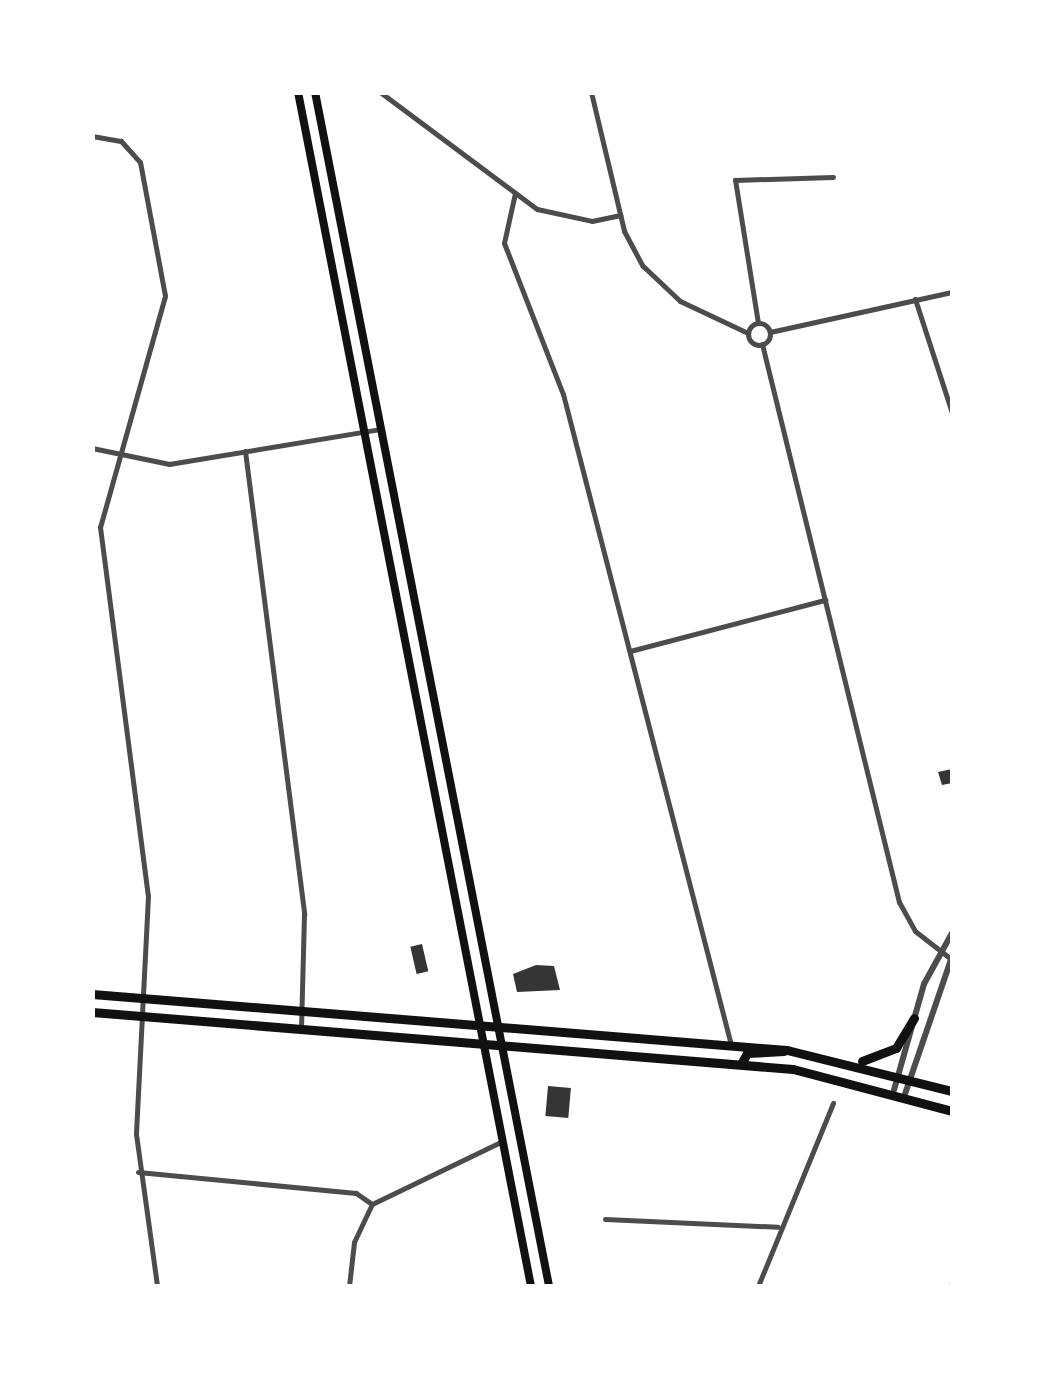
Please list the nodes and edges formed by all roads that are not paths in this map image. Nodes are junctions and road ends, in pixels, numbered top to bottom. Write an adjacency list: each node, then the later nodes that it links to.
1 (298, 92): 17 (main road)
2 (315, 92): 16 (main road)
3 (380, 92): 7 (street)
4 (590, 92): 8 (street)
5 (92, 136): 20 (street)
6 (833, 177): 11 (street)
7 (515, 193): 8 (street); 22 (street)
8 (620, 215): 13 (street)
9 (952, 292): 10 (street)
10 (916, 299): 12 (street); 15 (street)
11 (758, 323): 12 (street); 13 (street)
12 (770, 332): 14 (street)
13 (748, 334): 14 (street)
14 (762, 344): 21 (street)
15 (952, 413)
16 (381, 429): 17 (street); 33 (main road)
17 (364, 432): 19 (street); 32 (main road)
18 (92, 448): 20 (street)
19 (245, 451): 20 (street); 29 (street)
20 (117, 456): 27 (street)
21 (825, 600): 22 (street); 24 (street)
22 (630, 652): 35 (street)
23 (952, 933): 24 (street)
24 (940, 952): 25 (street); 31 (street)
25 (952, 958): 41 (street)
26 (92, 994): 27 (highway)
27 (146, 998): 29 (highway); 30 (street)
28 (92, 1012): 30 (highway)
29 (302, 1012): 32 (highway); 34 (street)
30 (146, 1016): 34 (highway); 47 (street)
31 (914, 1018): 39 (highway); 41 (street)
32 (480, 1028): 33 (highway); 36 (main road)
33 (498, 1029): 35 (highway); 37 (main road)
34 (301, 1030): 36 (highway)
35 (731, 1046): 38 (highway)
36 (484, 1047): 37 (highway); 46 (main road)
37 (502, 1048): 40 (highway); 54 (main road)
38 (786, 1050): 39 (highway); 40 (highway)
39 (858, 1062): 41 (highway)
40 (741, 1064): 43 (highway)
41 (904, 1075): 42 (highway); 43 (street)
42 (952, 1091)
43 (899, 1092): 45 (highway)
44 (833, 1103): 50 (street)
45 (952, 1111)
46 (502, 1141): 48 (street); 53 (main road)
47 (138, 1172): 48 (street); 51 (street)
48 (372, 1204): 52 (street)
49 (605, 1219): 50 (street)
50 (778, 1227): 55 (street)
51 (157, 1286)
52 (349, 1286)
53 (530, 1286)
54 (549, 1286)
55 (758, 1286)

